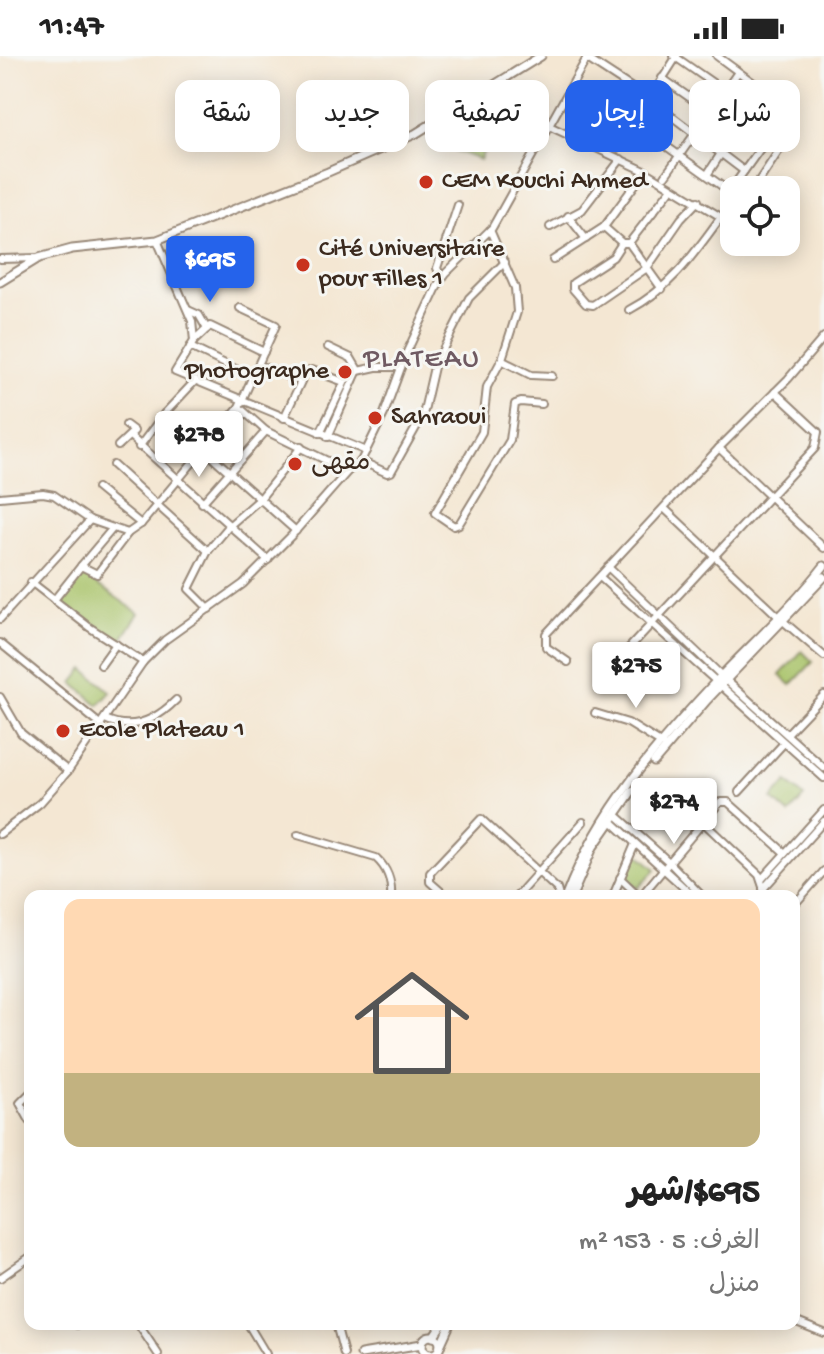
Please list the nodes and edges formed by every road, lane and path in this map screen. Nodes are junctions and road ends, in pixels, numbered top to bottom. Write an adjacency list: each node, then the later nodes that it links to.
1 (541, 56): 37 (main road)
2 (675, 56): 6 (street); 8 (street)
3 (717, 56): 5 (street)
4 (587, 57): 7 (street); 12 (street)
5 (738, 72): 9 (street); 10 (street)
6 (662, 78): 11 (street)
7 (621, 80)
8 (709, 80)
9 (732, 80)
10 (749, 80)
11 (689, 96)
12 (549, 122)
13 (549, 126): 21 (street)
14 (689, 142): 20 (street)
15 (673, 151): 20 (street)
16 (532, 152): 35 (street)
17 (758, 152): 23 (street)
18 (778, 152): 26 (street)
19 (722, 153): 23 (street); 24 (street)
20 (680, 156): 24 (street); 25 (street)
21 (621, 159): 22 (street); 30 (street)
22 (645, 171): 27 (street); 34 (street)
23 (744, 171): 24 (street)
24 (707, 175)
25 (665, 176)
26 (762, 176)
27 (671, 189): 28 (street); 38 (street)
28 (698, 201): 31 (street); 43 (street)
29 (458, 205): 44 (street)
30 (568, 216): 33 (street); 36 (street)
31 (720, 216)
32 (720, 218): 46 (street)
33 (550, 227)
34 (604, 227): 36 (street); 38 (street)
35 (490, 230): 42 (street); 44 (street)
36 (586, 239): 41 (street)
37 (157, 240): 39 (main road); 48 (street)
38 (625, 243): 43 (street); 43 (street)
39 (39, 258): 40 (street); 45 (main road)
40 (0, 259)
41 (553, 260)
42 (505, 262): 55 (street); 80 (street)
43 (647, 268): 46 (street)
44 (442, 279): 57 (street)
45 (0, 282)
46 (662, 289): 49 (street)
47 (240, 308): 54 (street)
48 (188, 310): 50 (street); 52 (street)
49 (629, 310)
50 (207, 329): 52 (street); 54 (street)
51 (824, 337): 64 (street)
52 (192, 344): 60 (street); 61 (street)
53 (328, 347): 58 (street)
54 (264, 352): 56 (street)
55 (501, 360): 59 (street); 66 (street)
56 (258, 365): 60 (street); 62 (street)
57 (401, 367): 58 (street); 79 (street)
58 (358, 370): 63 (street); 73 (street)
59 (552, 376)
60 (252, 377): 65 (street)
61 (195, 381): 65 (street); 67 (street)
62 (300, 381): 63 (street); 68 (street)
63 (344, 382): 71 (street)
64 (775, 392): 77 (street); 86 (street)
65 (240, 404): 68 (street); 70 (street); 78 (street)
66 (542, 404)
67 (164, 414): 75 (street); 78 (street)
68 (284, 418): 71 (street)
69 (126, 425): 72 (street)
70 (266, 431): 76 (street); 83 (street)
71 (320, 433): 73 (street)
72 (131, 437): 74 (street); 75 (street)
73 (328, 437): 79 (street)
74 (118, 446)
75 (139, 447): 84 (street)
76 (301, 447): 82 (street); 88 (street)
77 (719, 448): 86 (street); 91 (street)
78 (204, 451): 83 (street); 84 (street)
79 (366, 451): 80 (street)
80 (361, 461): 82 (street)
81 (113, 465): 90 (street)
82 (348, 471): 96 (street)
83 (230, 474): 88 (street); 89 (street)
84 (177, 481): 89 (street); 90 (street)
85 (97, 488): 93 (street)
86 (767, 496): 98 (street); 100 (street)
87 (0, 497): 92 (street)
88 (260, 499): 94 (street); 96 (street)
89 (202, 503): 94 (street)
90 (157, 505): 93 (street); 99 (street)
91 (664, 508): 100 (street); 104 (street)
92 (90, 520): 95 (street); 107 (street)
93 (141, 524): 97 (street)
94 (230, 525): 99 (street); 101 (street)
95 (113, 528): 97 (street); 102 (street)
96 (296, 531): 101 (street)
97 (128, 533): 102 (street)
98 (824, 548)
99 (208, 551): 109 (street)
100 (714, 555): 110 (street); 112 (street)
101 (268, 560): 109 (street)
102 (81, 566): 108 (street)
103 (824, 566): 112 (main road)
104 (608, 567): 105 (street); 110 (street)
105 (600, 577): 113 (street); 118 (street)
106 (824, 577): 112 (main road)
107 (31, 582): 108 (street); 111 (street)
108 (54, 600): 115 (street)
109 (209, 609): 117 (street)
110 (659, 616): 113 (street); 121 (street)
111 (0, 619)
112 (781, 619): 116 (street); 121 (main road)
113 (652, 624): 119 (street); 121 (street)
114 (0, 643): 126 (street)
115 (116, 644): 117 (street); 120 (street)
116 (824, 656)
117 (143, 662): 126 (street)
118 (568, 662)
119 (616, 662)
120 (101, 665)
121 (721, 681): 127 (street); 128 (street); 129 (main road); 135 (main road)
122 (824, 695): 127 (street)
123 (0, 697): 131 (street)
124 (176, 700): 126 (street)
125 (595, 713): 129 (street)
126 (103, 722): 131 (street)
127 (787, 734): 130 (street)
128 (784, 743): 132 (street); 133 (street)
129 (662, 744): 153 (main road)
130 (824, 768)
131 (68, 771): 139 (street)
132 (824, 778)
133 (739, 792)
134 (824, 810): 142 (street)
135 (612, 817): 141 (street); 143 (street); 154 (main road)
136 (702, 821): 142 (street); 143 (street); 148 (street)
137 (824, 821): 161 (street)
138 (583, 822): 146 (street)
139 (0, 834)
140 (298, 835): 149 (street)
141 (635, 844): 144 (street); 147 (street)
142 (785, 853): 148 (street)
143 (669, 862): 144 (street); 159 (street)
144 (664, 870): 157 (street); 158 (street)
145 (824, 871): 162 (street)
146 (539, 872): 150 (street); 151 (street); 152 (street)
147 (620, 878): 155 (street); 156 (street)
148 (761, 880): 160 (street)
149 (390, 890)
150 (439, 890)
151 (522, 890)
152 (557, 890)
153 (568, 890)
154 (574, 890)
155 (615, 890)
156 (633, 890)
157 (646, 890)
158 (686, 890)
159 (696, 890)
160 (764, 890)
161 (767, 890)
162 (800, 898)
163 (24, 1261): 164 (street)
164 (0, 1278)
165 (800, 1323): 171 (street)
166 (142, 1330): 175 (street)
167 (252, 1330): 176 (street)
168 (338, 1330): 177 (street)
169 (438, 1330): 172 (main road)
170 (447, 1330): 173 (main road)
171 (824, 1333)
172 (433, 1337): 173 (main road); 174 (main road)
173 (440, 1346): 174 (main road)
174 (426, 1351): 178 (main road)
175 (158, 1354)
176 (266, 1354)
177 (344, 1354)
178 (361, 1354)

